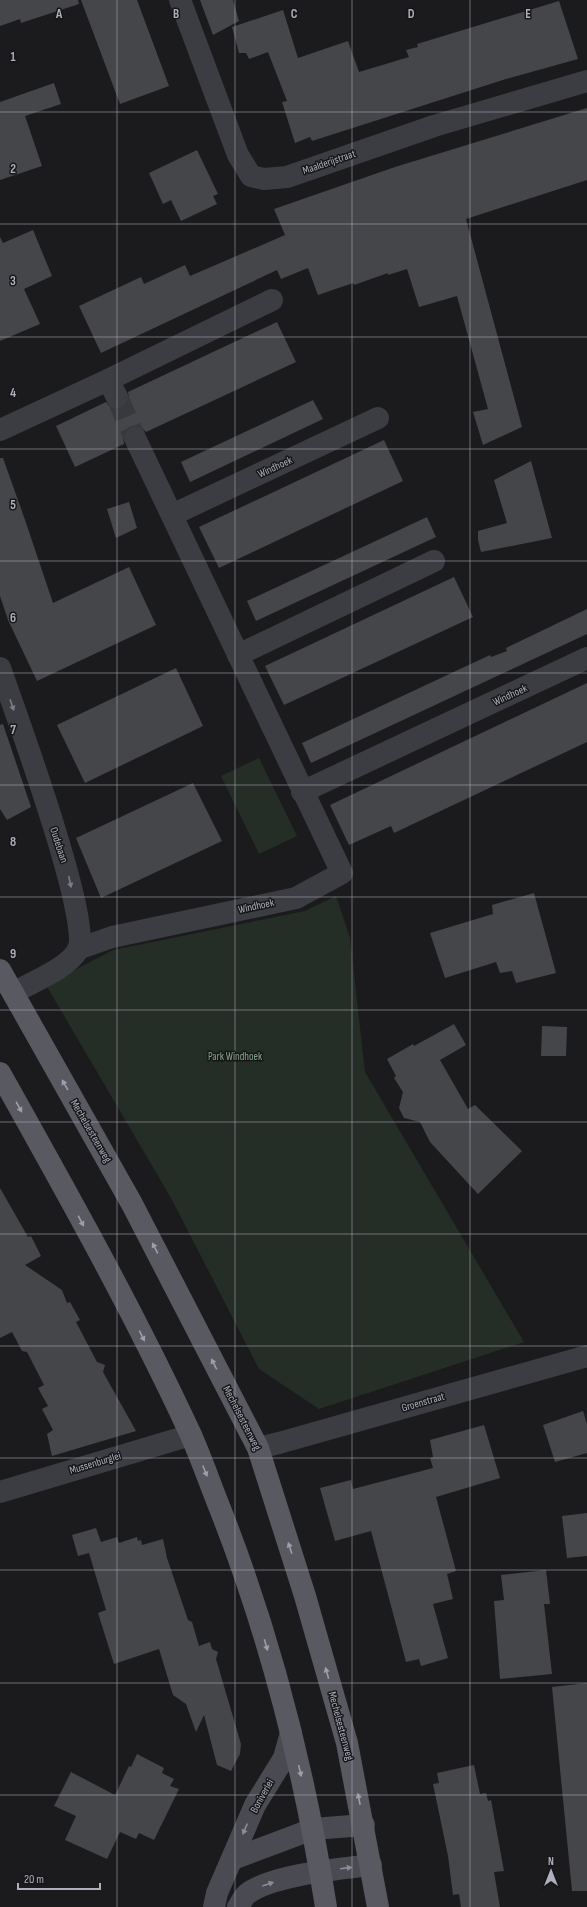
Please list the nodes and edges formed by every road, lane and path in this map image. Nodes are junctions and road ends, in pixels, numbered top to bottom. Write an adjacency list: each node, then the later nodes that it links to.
1 (180, 0): 2 (street, Maalderijstraat)
2 (587, 81)
3 (272, 300): 5 (street)
4 (378, 418): 7 (street, Windhoek)
5 (0, 430)
6 (135, 438): 7 (street, Windhoek)
7 (172, 515): 9 (street, Windhoek)
8 (434, 561): 9 (street)
9 (238, 655): 12 (street, Windhoek)
10 (587, 658): 12 (street, Windhoek)
11 (0, 668): 13 (street, Oudebaan, one-way to 13)
12 (302, 792): 13 (street, Windhoek)
13 (78, 949): 15 (street)
14 (0, 970): 15 (main road, Mechelsesteenweg)
15 (12, 992): 19 (main road, Mechelsesteenweg, one-way to 15)
16 (0, 1072): 18 (main road, one-way to 18)
17 (587, 1356): 19 (street, Groenstraat)
18 (191, 1435): 20 (street, Mussenburglei); 21 (main road, one-way to 21)
19 (258, 1448): 22 (main road, Mechelsesteenweg, one-way to 19)
20 (0, 1492)
21 (291, 1733): 23 (main road, one-way to 23); 24 (main road, Boniverlei, one-way to 24)
22 (364, 1825): 23 (main road); 25 (main road, Mechelsesteenweg)
23 (313, 1829): 24 (main road); 26 (main road)
24 (233, 1858): 27 (main road, Boniverlei)
25 (371, 1865): 26 (main road, one-way to 25); 30 (main road, Mechelsesteenweg)
26 (320, 1871): 28 (main road, one-way to 26); 29 (main road)
27 (214, 1907)
28 (238, 1907)
29 (326, 1907)
30 (378, 1907)

